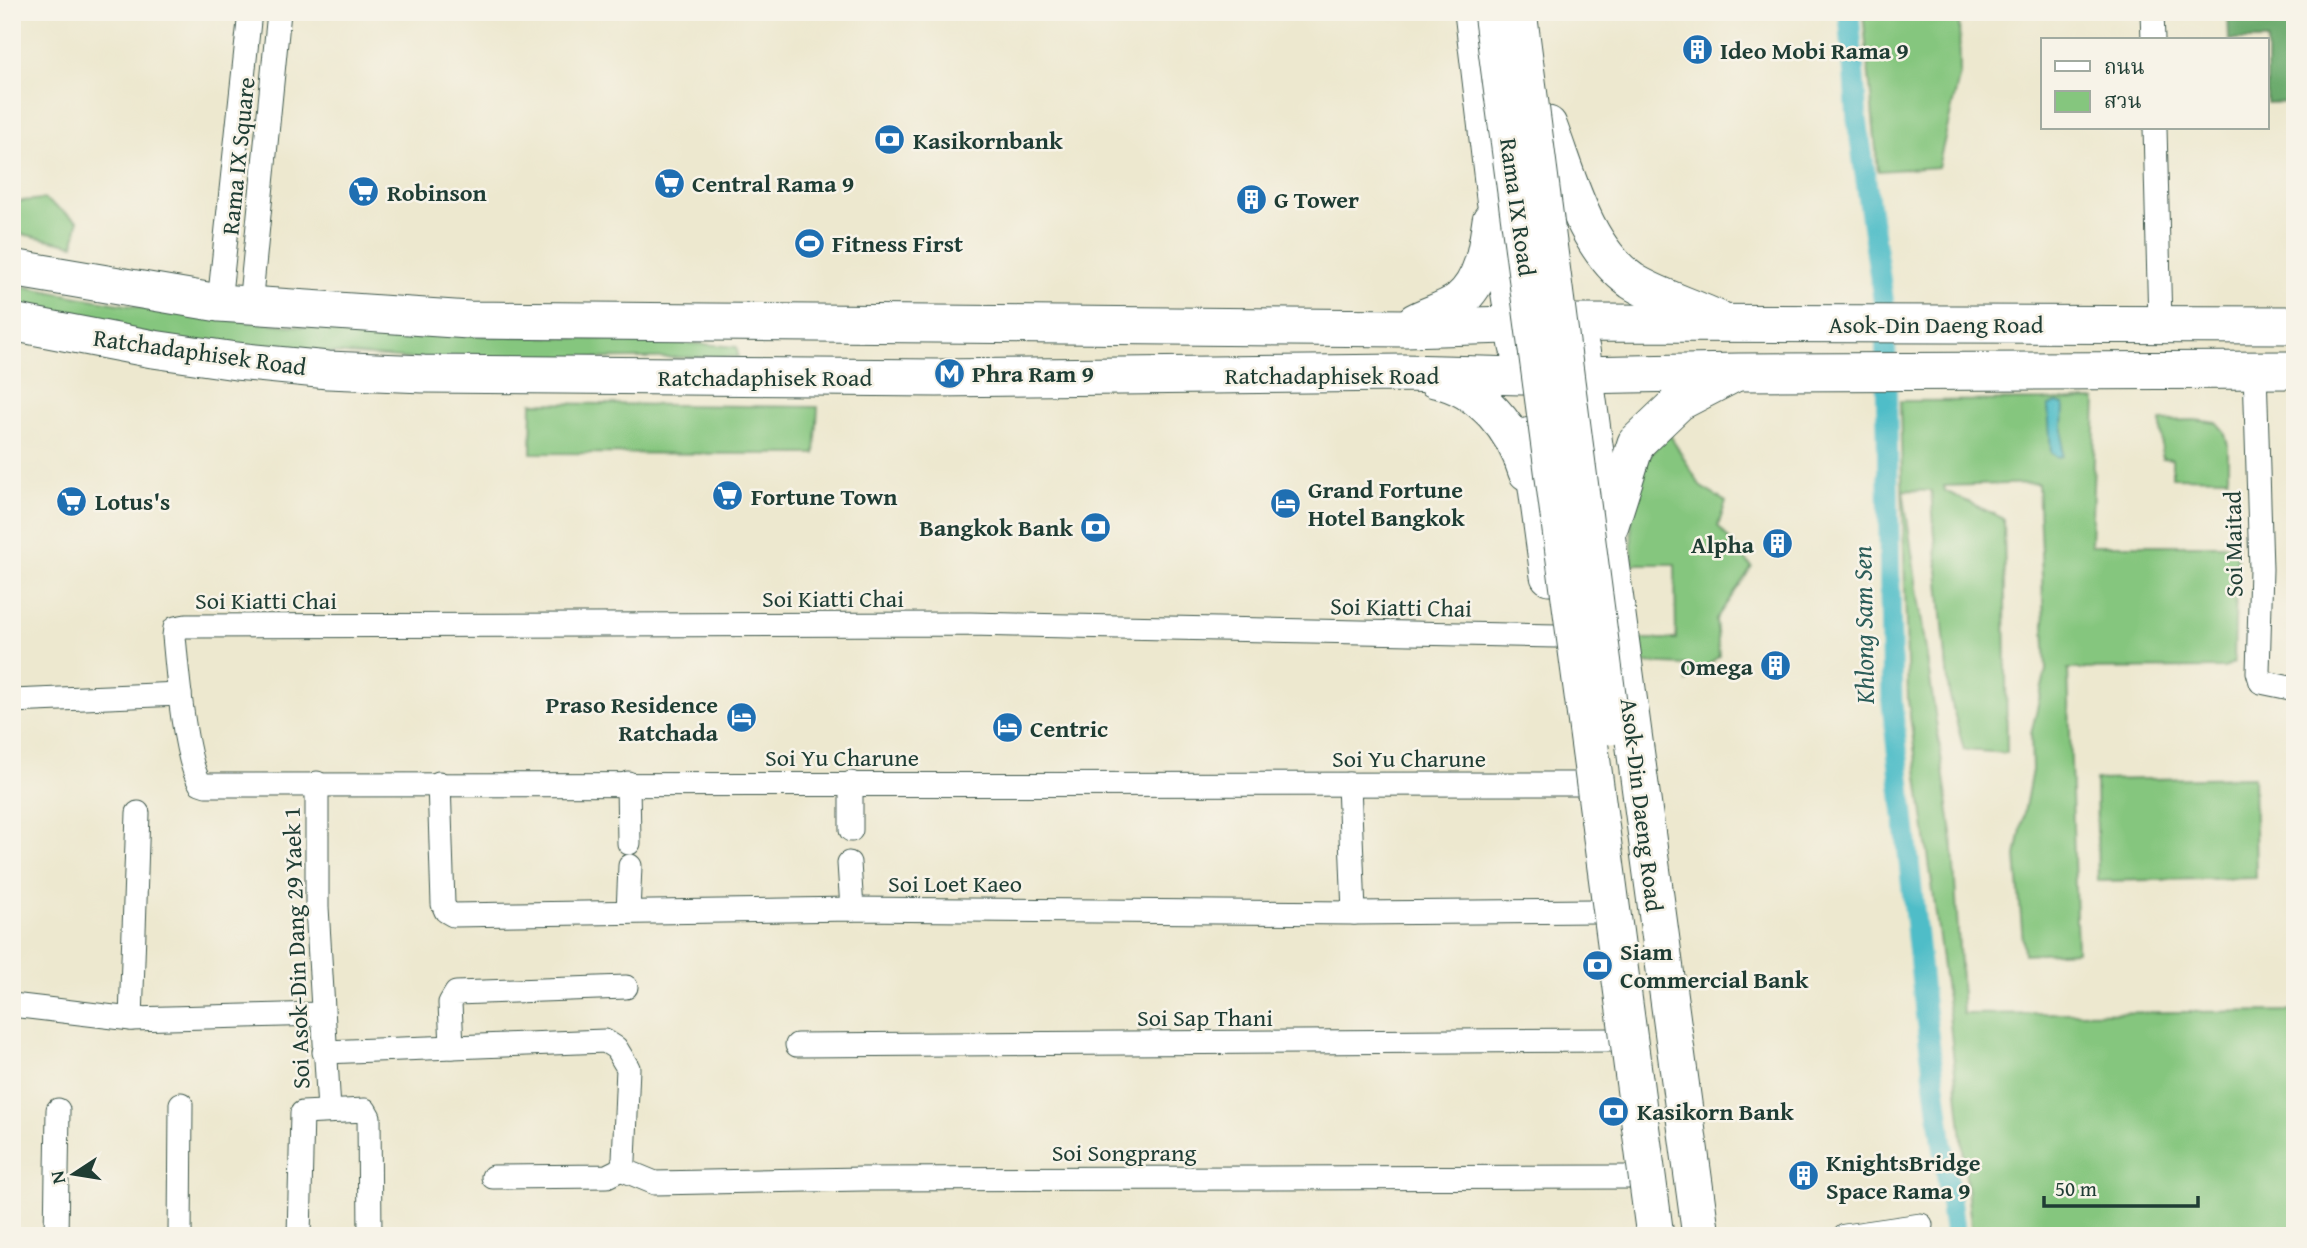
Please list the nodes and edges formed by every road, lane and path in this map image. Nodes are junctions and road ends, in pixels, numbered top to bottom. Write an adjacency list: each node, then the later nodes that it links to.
1 (250, 12): 13 (street, Rama IX Square)
2 (279, 12): 13 (street, Rama IX Square)
3 (1473, 12): 11 (main road, Rama IX Road)
4 (1492, 12): 27 (main road, Rama IX Road, bridge)
5 (1518, 12): 27 (main road, Rama IX Road, bridge)
6 (1533, 12): 9 (main road, Rama IX Road)
7 (2152, 12): 8 (street)
8 (2153, 38)
9 (1548, 125): 15 (main road, Rama IX Road); 16 (main road)
10 (2155, 130): 18 (street)
11 (1494, 198): 17 (main road, Rama IX Road); 21 (main road)
12 (12, 268): 13 (main road, Ratchadaphisek Road)
13 (235, 304): 20 (main road, Ratchadaphisek Road)
14 (12, 322): 26 (main road, Ratchadaphisek Road)
15 (1577, 323): 16 (main road, Asok-Din Daeng Road); 17 (main road, Asok-Din Daeng Road); 27 (main road, Asok-Din Daeng Road)
16 (1724, 323): 18 (main road, Asok-Din Daeng Road)
17 (1515, 324): 21 (main road, Ratchadaphisek Road); 27 (main road, Asok-Din Daeng Road)
18 (2160, 324): 19 (main road, Asok-Din Daeng Road)
19 (2295, 325)
20 (934, 326): 21 (main road, Ratchadaphisek Road); 26 (main road)
21 (1406, 328)
22 (2255, 370): 23 (main road, Asok-Din Daeng Road); 24 (main road, Asok-Din Daeng Road); 31 (street, Soi Maitad)
23 (2295, 370)
24 (1739, 372): 27 (main road, Asok-Din Daeng Road); 29 (main road)
25 (1403, 373): 26 (main road, Ratchadaphisek Road); 27 (main road, Ratchadaphisek Road); 28 (main road)
26 (937, 378)
27 (1555, 388): 28 (main road, Asok-Din Daeng Road); 29 (main road, Asok-Din Daeng Road); 73 (main road, Asok-Din Daeng Road, bridge); 74 (main road, Asok-Din Daeng Road, bridge)
28 (1541, 518): 30 (main road, Asok-Din Daeng Road)
29 (1607, 534): 43 (main road, Asok-Din Daeng Road)
30 (1557, 636): 32 (street, Soi Kiatti Chai); 39 (main road, Asok-Din Daeng Road)
31 (2295, 689)
32 (180, 694): 33 (street); 34 (street, Soi Yu Charune)
33 (12, 701)
34 (317, 783): 35 (street, Soi Yu Charune); 55 (street, Soi Asok-Din Dang 29 Yaek 1)
35 (439, 783): 36 (street, Soi Yu Charune); 49 (street, Soi Loet Kaeo)
36 (628, 783): 37 (street, Soi Yu Charune); 42 (street)
37 (851, 783): 38 (street, Soi Yu Charune); 41 (street)
38 (1349, 784): 39 (street, Soi Yu Charune); 50 (street)
39 (1576, 784): 44 (main road, Asok-Din Daeng Road)
40 (138, 813): 56 (street)
41 (851, 830)
42 (629, 843)
43 (1648, 852): 44 (main road); 52 (main road, Asok-Din Daeng Road)
44 (1587, 858): 48 (main road, Asok-Din Daeng Road)
45 (849, 863): 47 (street)
46 (630, 866): 49 (street)
47 (852, 909): 49 (street, Soi Loet Kaeo); 50 (street, Soi Loet Kaeo)
48 (1594, 911): 50 (street, Soi Loet Kaeo); 53 (main road, Asok-Din Daeng Road)
49 (628, 912)
50 (1354, 913)
51 (626, 987): 59 (street)
52 (1666, 988): 53 (main road); 75 (main road, Asok-Din Daeng Road)
53 (1606, 993): 57 (main road, Asok-Din Daeng Road)
54 (12, 1005): 56 (street)
55 (321, 1014): 56 (street); 60 (street, Soi Asok-Din Dang 29 Yaek 1)
56 (131, 1020)
57 (1612, 1040): 58 (street, Soi Sap Thani); 66 (main road, Asok-Din Daeng Road)
58 (797, 1045)
59 (452, 1047): 60 (street); 64 (street)
60 (324, 1052): 63 (street, Soi Asok-Din Dang 29 Yaek 1)
61 (181, 1104): 69 (street)
62 (58, 1110): 68 (street)
63 (329, 1110): 70 (street); 71 (street)
64 (621, 1169): 65 (street); 66 (street, Soi Songprang)
65 (493, 1177)
66 (1631, 1177): 72 (main road, Asok-Din Daeng Road)
67 (1921, 1225): 76 (street)
68 (56, 1236)
69 (180, 1236)
70 (299, 1236)
71 (370, 1236)
72 (1639, 1236)
73 (1655, 1236)
74 (1677, 1236)
75 (1701, 1236)
76 (1845, 1236)

